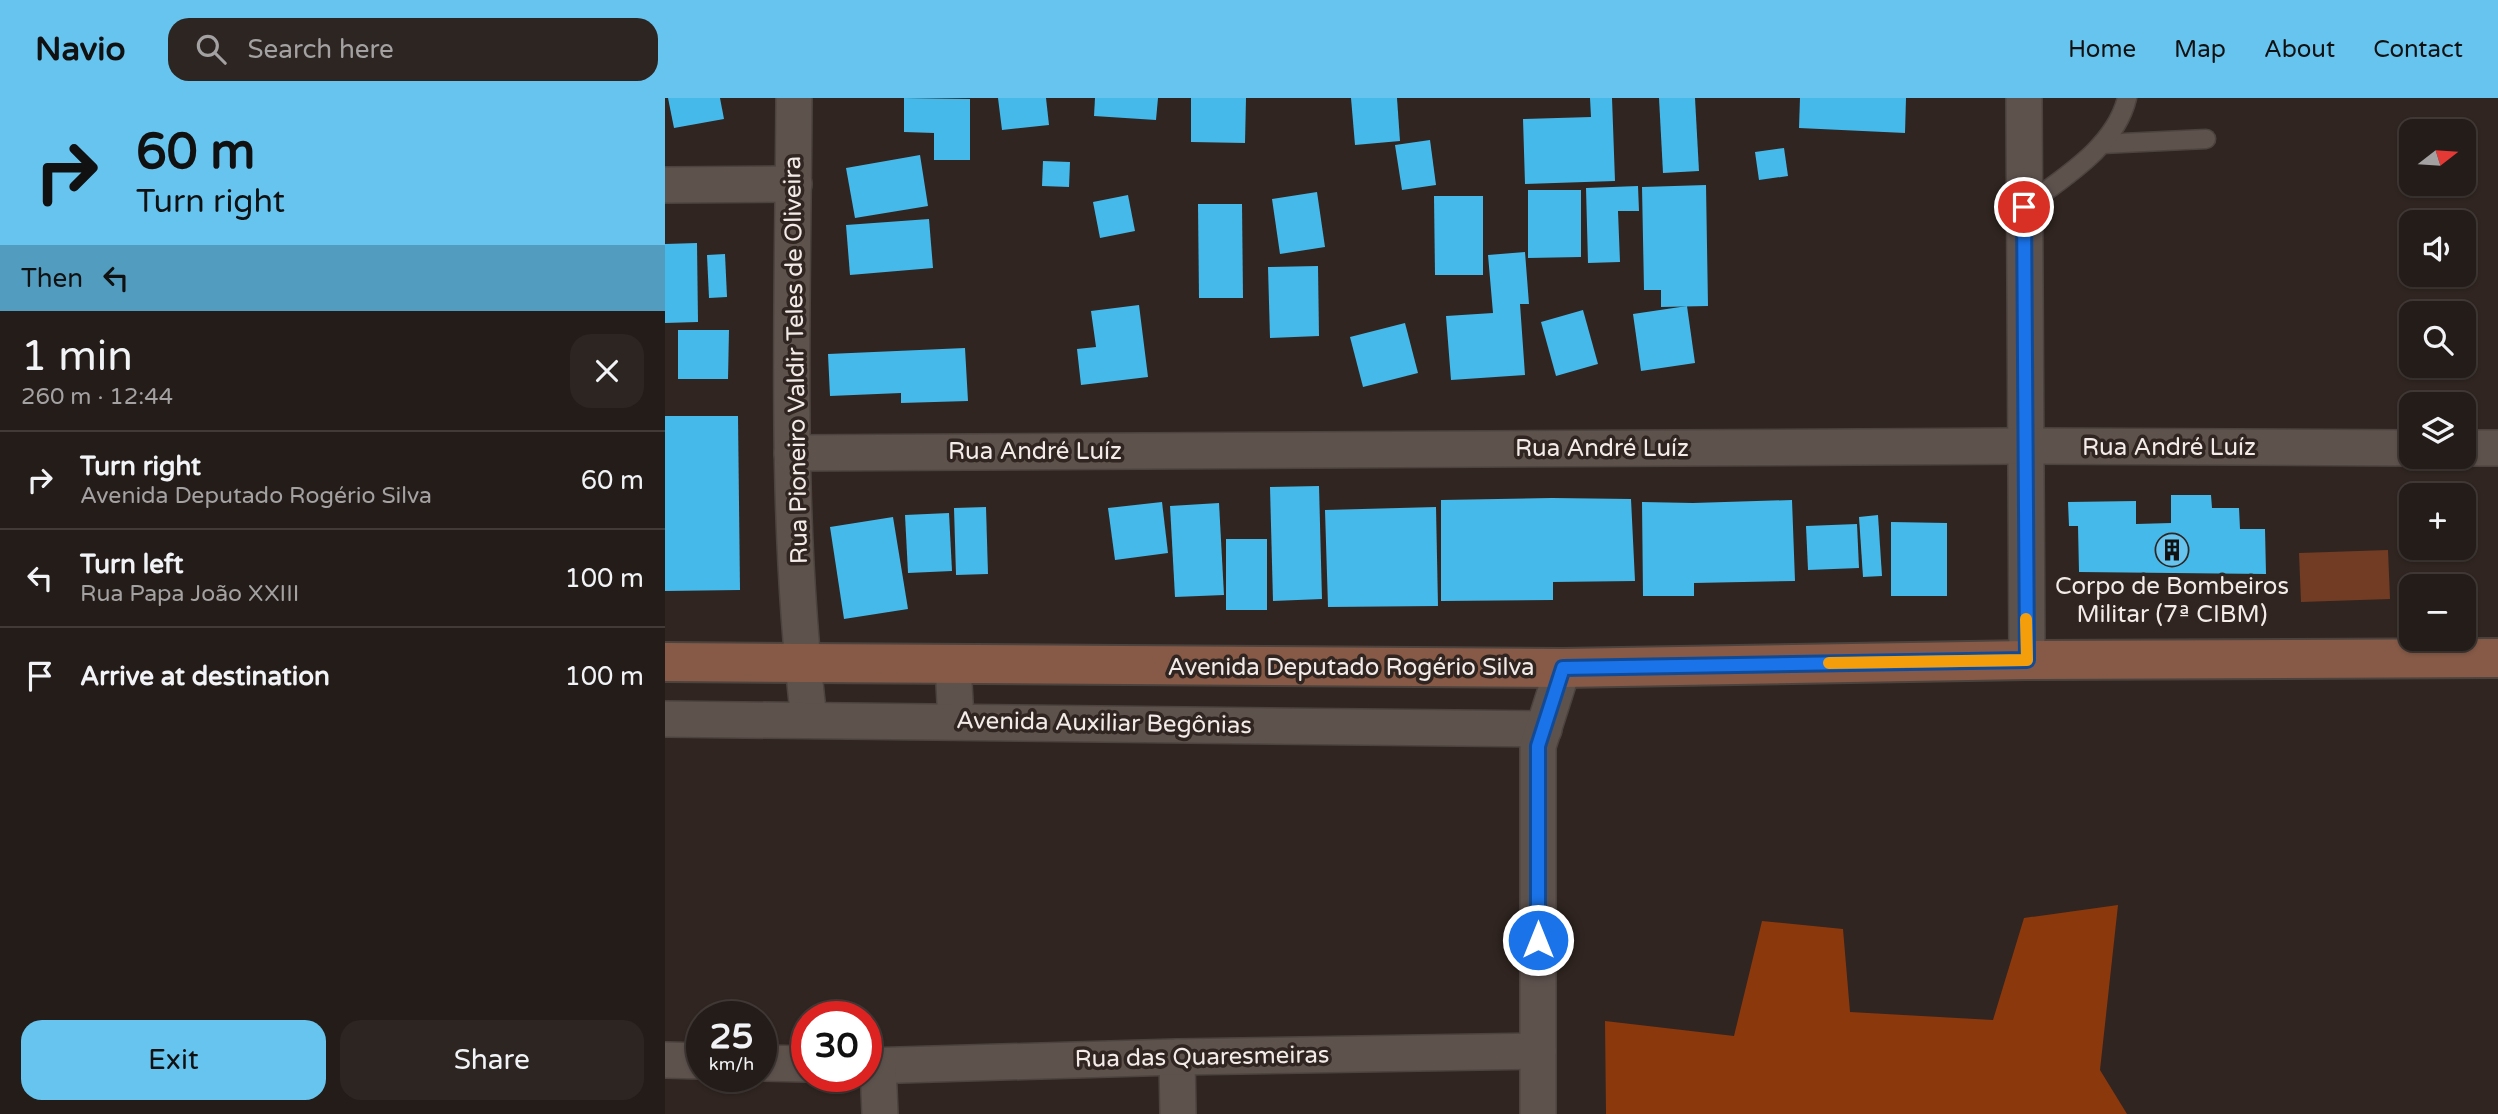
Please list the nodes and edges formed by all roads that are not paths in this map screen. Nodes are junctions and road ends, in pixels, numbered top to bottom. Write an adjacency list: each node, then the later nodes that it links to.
1 (794, 98): 6 (street, Rua Pioneiro Valdir Teles de Oliveira)
2 (2024, 98): 8 (street)
3 (2127, 98): 5 (lane)
4 (2206, 139): 5 (lane)
5 (2102, 144): 8 (lane)
6 (794, 184): 7 (street); 13 (street, Rua Pioneiro Valdir Teles de Oliveira)
7 (665, 185)
8 (2024, 207): 9 (street)
9 (2025, 446): 10 (street, Rua André Luíz); 13 (street, Rua André Luíz); 15 (street)
10 (2399, 448)
11 (2476, 448): 12 (street)
12 (2498, 448)
13 (792, 453): 17 (street, Rua Pioneiro Valdir Teles de Oliveira)
14 (2498, 658): 15 (street, Avenida Deputado Rogério Silva)
15 (2027, 660): 19 (street, Avenida Deputado Rogério Silva)
16 (665, 662): 17 (street, Avenida Deputado Rogério Silva)
17 (803, 664): 18 (street, Avenida Deputado Rogério Silva); 21 (street, Rua Pioneiro Valdir Teles de Oliveira)
18 (953, 665): 19 (street, Avenida Deputado Rogério Silva); 22 (street)
19 (1563, 668): 23 (street)
20 (665, 719): 21 (street, Avenida Auxiliar Begônias)
21 (809, 719): 22 (street, Avenida Auxiliar Begônias)
22 (956, 721): 23 (street, Avenida Auxiliar Begônias)
23 (1544, 729): 24 (street)
24 (1538, 1051): 25 (street, Rua das Quaresmeiras); 32 (street)
25 (1177, 1057): 28 (street, Rua das Quaresmeiras); 31 (street)
26 (665, 1060): 27 (street)
27 (686, 1061)
28 (882, 1066)
29 (876, 1092): 30 (street)
30 (880, 1114)
31 (1178, 1114)
32 (1538, 1114)

